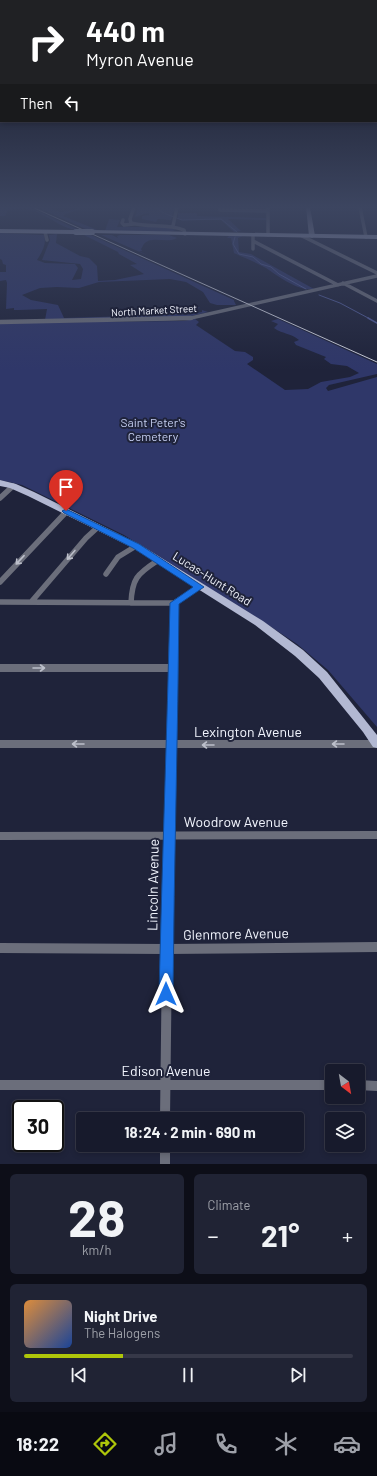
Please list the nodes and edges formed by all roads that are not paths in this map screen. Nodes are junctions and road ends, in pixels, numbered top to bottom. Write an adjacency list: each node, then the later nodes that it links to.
1 (295, 261): 6 (street)
2 (353, 261): 3 (street)
3 (377, 273)
4 (377, 276): 5 (street, North Market Street)
5 (343, 284): 6 (street, North Market Street); 7 (street)
6 (338, 285): 8 (street, North Market Street)
7 (377, 301)
8 (0, 322)
9 (0, 483): 10 (main road, Lucas-Hunt Road)
10 (13, 486): 11 (street); 12 (main road, Lucas-Hunt Road)
11 (0, 498)
12 (66, 511): 13 (main road, Lucas-Hunt Road); 17 (street, one-way to 17)
13 (98, 527): 14 (main road, Lucas-Hunt Road); 19 (street, one-way to 19)
14 (136, 546): 15 (main road, Lucas-Hunt Road); 16 (street)
15 (158, 561): 18 (main road, Lucas-Hunt Road); 21 (street)
16 (106, 574)
17 (0, 582)
18 (199, 587): 22 (street); 26 (main road, Lucas-Hunt Road)
19 (32, 601): 20 (street); 21 (street)
20 (0, 602)
21 (131, 603): 22 (street)
22 (174, 603): 24 (street, Lincoln Avenue)
23 (0, 668): 24 (street, one-way to 24)
24 (172, 668): 27 (street, Lincoln Avenue)
25 (0, 744): 27 (street, Lexington Avenue, one-way to 25)
26 (377, 744): 27 (street, Lexington Avenue, one-way to 27)
27 (172, 745): 28 (street, Lincoln Avenue)
28 (168, 835): 29 (street, Woodrow Avenue); 30 (street, Woodrow Avenue); 33 (street, Lincoln Avenue)
29 (377, 835)
30 (0, 836)
31 (377, 947): 33 (street, Glenmore Avenue)
32 (0, 948): 33 (street, Glenmore Avenue)
33 (166, 949): 34 (street, Lincoln Avenue)
34 (165, 1084): 35 (street, Edison Avenue); 36 (street, Edison Avenue); 39 (street, Lincoln Avenue)
35 (0, 1085)
36 (325, 1085)
37 (365, 1085): 38 (street)
38 (377, 1086)
39 (165, 1112)
40 (165, 1152): 41 (street)
41 (165, 1164)

